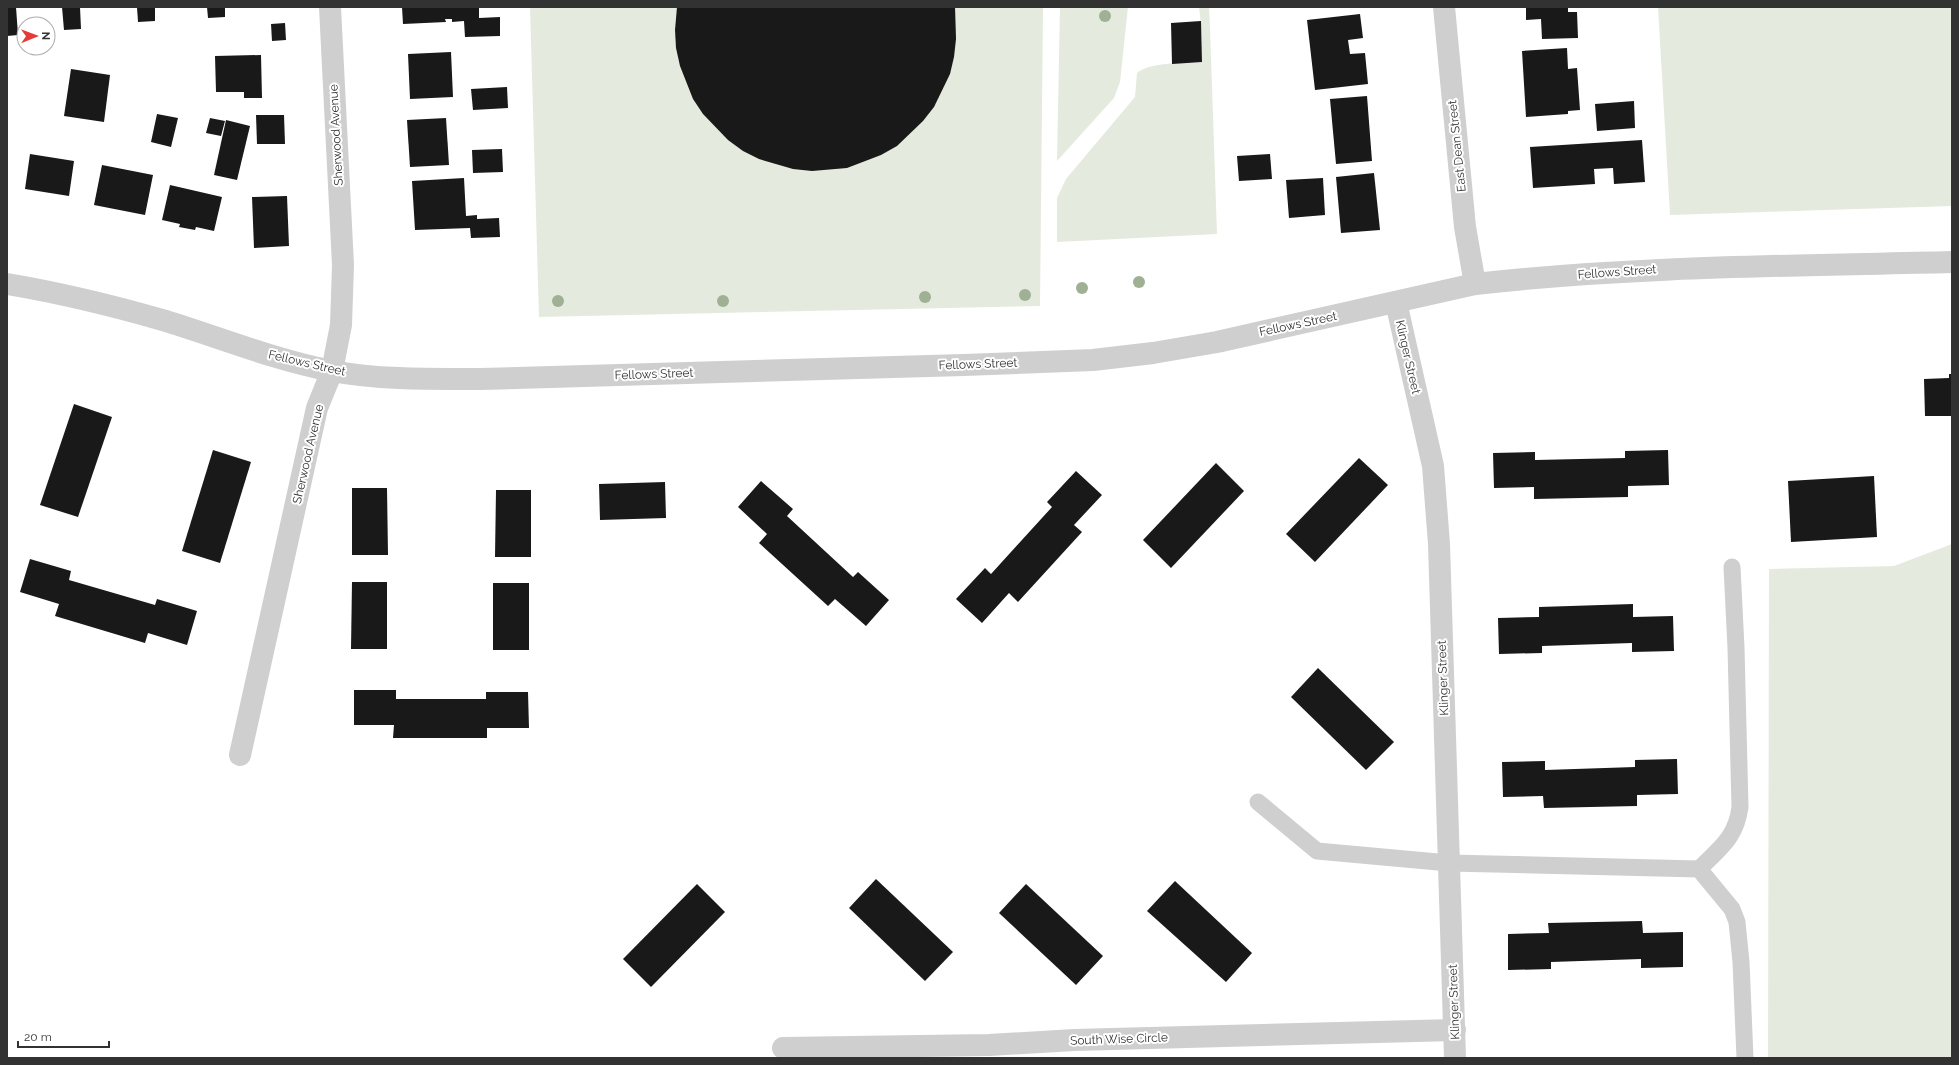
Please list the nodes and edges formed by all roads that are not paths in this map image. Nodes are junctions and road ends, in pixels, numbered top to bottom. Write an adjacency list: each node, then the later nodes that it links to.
1 (330, 7): 7 (street, Sherwood Avenue)
2 (1444, 7): 5 (street, East Dean Street)
3 (1952, 262): 5 (street, Fellows Street)
4 (7, 284): 7 (street, Fellows Street)
5 (1475, 284): 6 (street, Fellows Street)
6 (1396, 302): 7 (street, Fellows Street); 11 (street, Klinger Street)
7 (332, 371): 9 (street, Sherwood Avenue)
8 (1732, 567): 12 (lane)
9 (240, 755)
10 (1258, 802): 11 (lane)
11 (1449, 864): 12 (lane); 13 (street, Klinger Street)
12 (1699, 869): 16 (lane)
13 (1455, 1030): 14 (street, South Wise Circle); 15 (street, Klinger Street)
14 (783, 1048)
15 (1455, 1058)
16 (1745, 1058)

